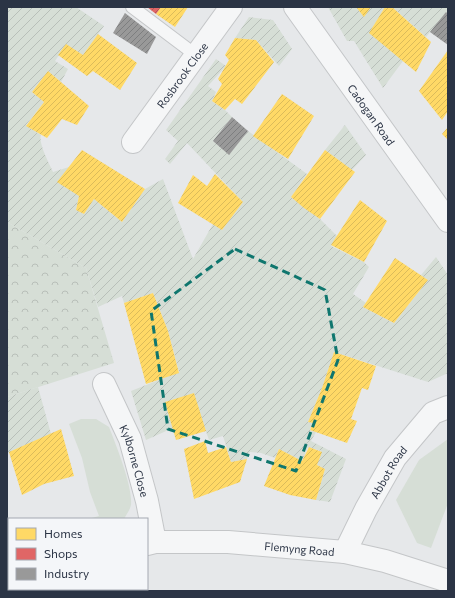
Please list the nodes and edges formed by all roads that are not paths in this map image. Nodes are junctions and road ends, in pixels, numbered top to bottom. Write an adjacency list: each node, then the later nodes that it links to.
1 (132, 7): 4 (lane)
2 (231, 7): 4 (street, Rosbrook Close)
3 (295, 7): 6 (street, Cadogan Road)
4 (197, 56): 5 (street, Rosbrook Close)
5 (133, 142)
6 (448, 221)
7 (104, 384): 9 (street, Kylborne Close)
8 (448, 407): 10 (street, Abbot Road)
9 (151, 543): 10 (street, Flemyng Road)
10 (345, 552): 11 (street, Flemyng Road)
11 (448, 581)

